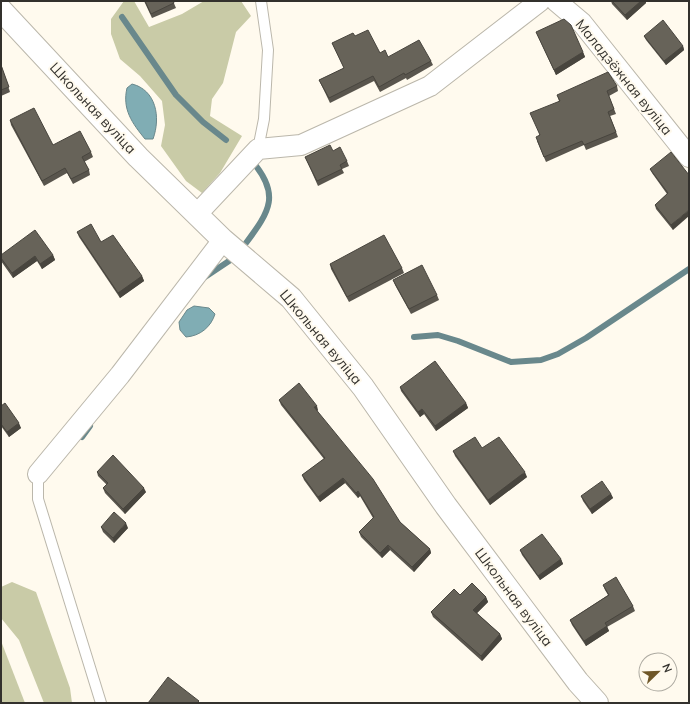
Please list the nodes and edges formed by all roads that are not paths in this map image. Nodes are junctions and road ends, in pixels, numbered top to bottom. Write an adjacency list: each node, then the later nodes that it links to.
1 (261, 1): 5 (lane)
2 (540, 1): 5 (street)
3 (556, 1): 6 (street, Маладзёжная вуліца)
4 (1, 10): 7 (street, Школьная вуліца)
5 (258, 149): 7 (street)
6 (689, 157)
7 (197, 214): 8 (street, Школьная вуліца)
8 (223, 240): 9 (street); 11 (street, Школьная вуліца)
9 (38, 474): 10 (lane)
10 (101, 703)
11 (597, 703)

